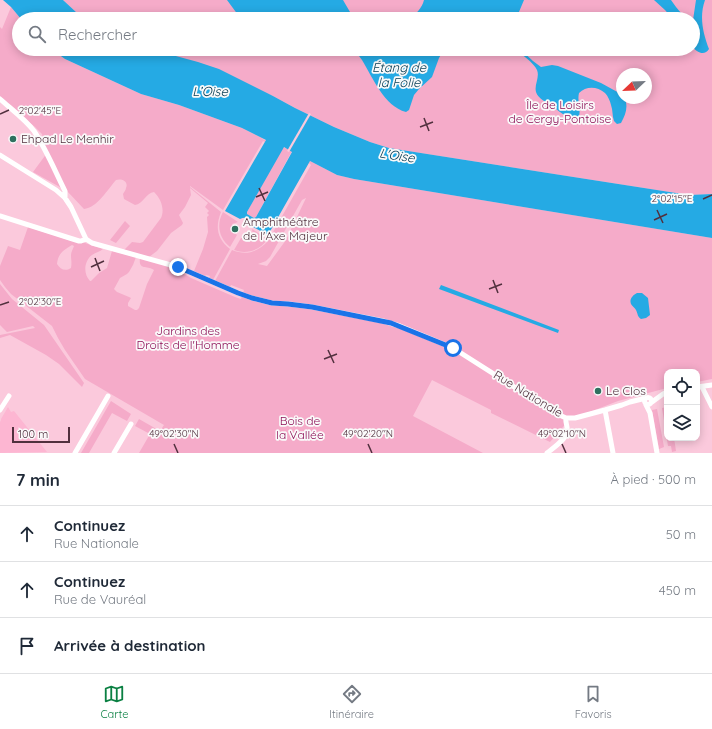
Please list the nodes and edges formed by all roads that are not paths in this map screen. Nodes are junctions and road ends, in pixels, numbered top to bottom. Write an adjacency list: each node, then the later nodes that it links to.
1 (0, 99): 3 (street)
2 (0, 155): 3 (street)
3 (65, 198): 5 (street)
4 (0, 216): 5 (street, Rue Nationale)
5 (86, 240): 15 (street, Rue Nationale)
6 (712, 385): 7 (street)
7 (700, 387): 12 (street)
8 (664, 393): 11 (street, Rue Nationale)
9 (8, 396): 13 (street)
10 (108, 396): 17 (street)
11 (648, 401): 14 (street, Rue Nationale); 21 (street)
12 (712, 407)
13 (0, 410)
14 (605, 410): 15 (street, Rue Nationale); 20 (street)
15 (566, 418): 19 (street)
16 (131, 424): 18 (street)
17 (75, 453)
18 (114, 453)
19 (548, 453)
20 (613, 453)
21 (657, 453)

